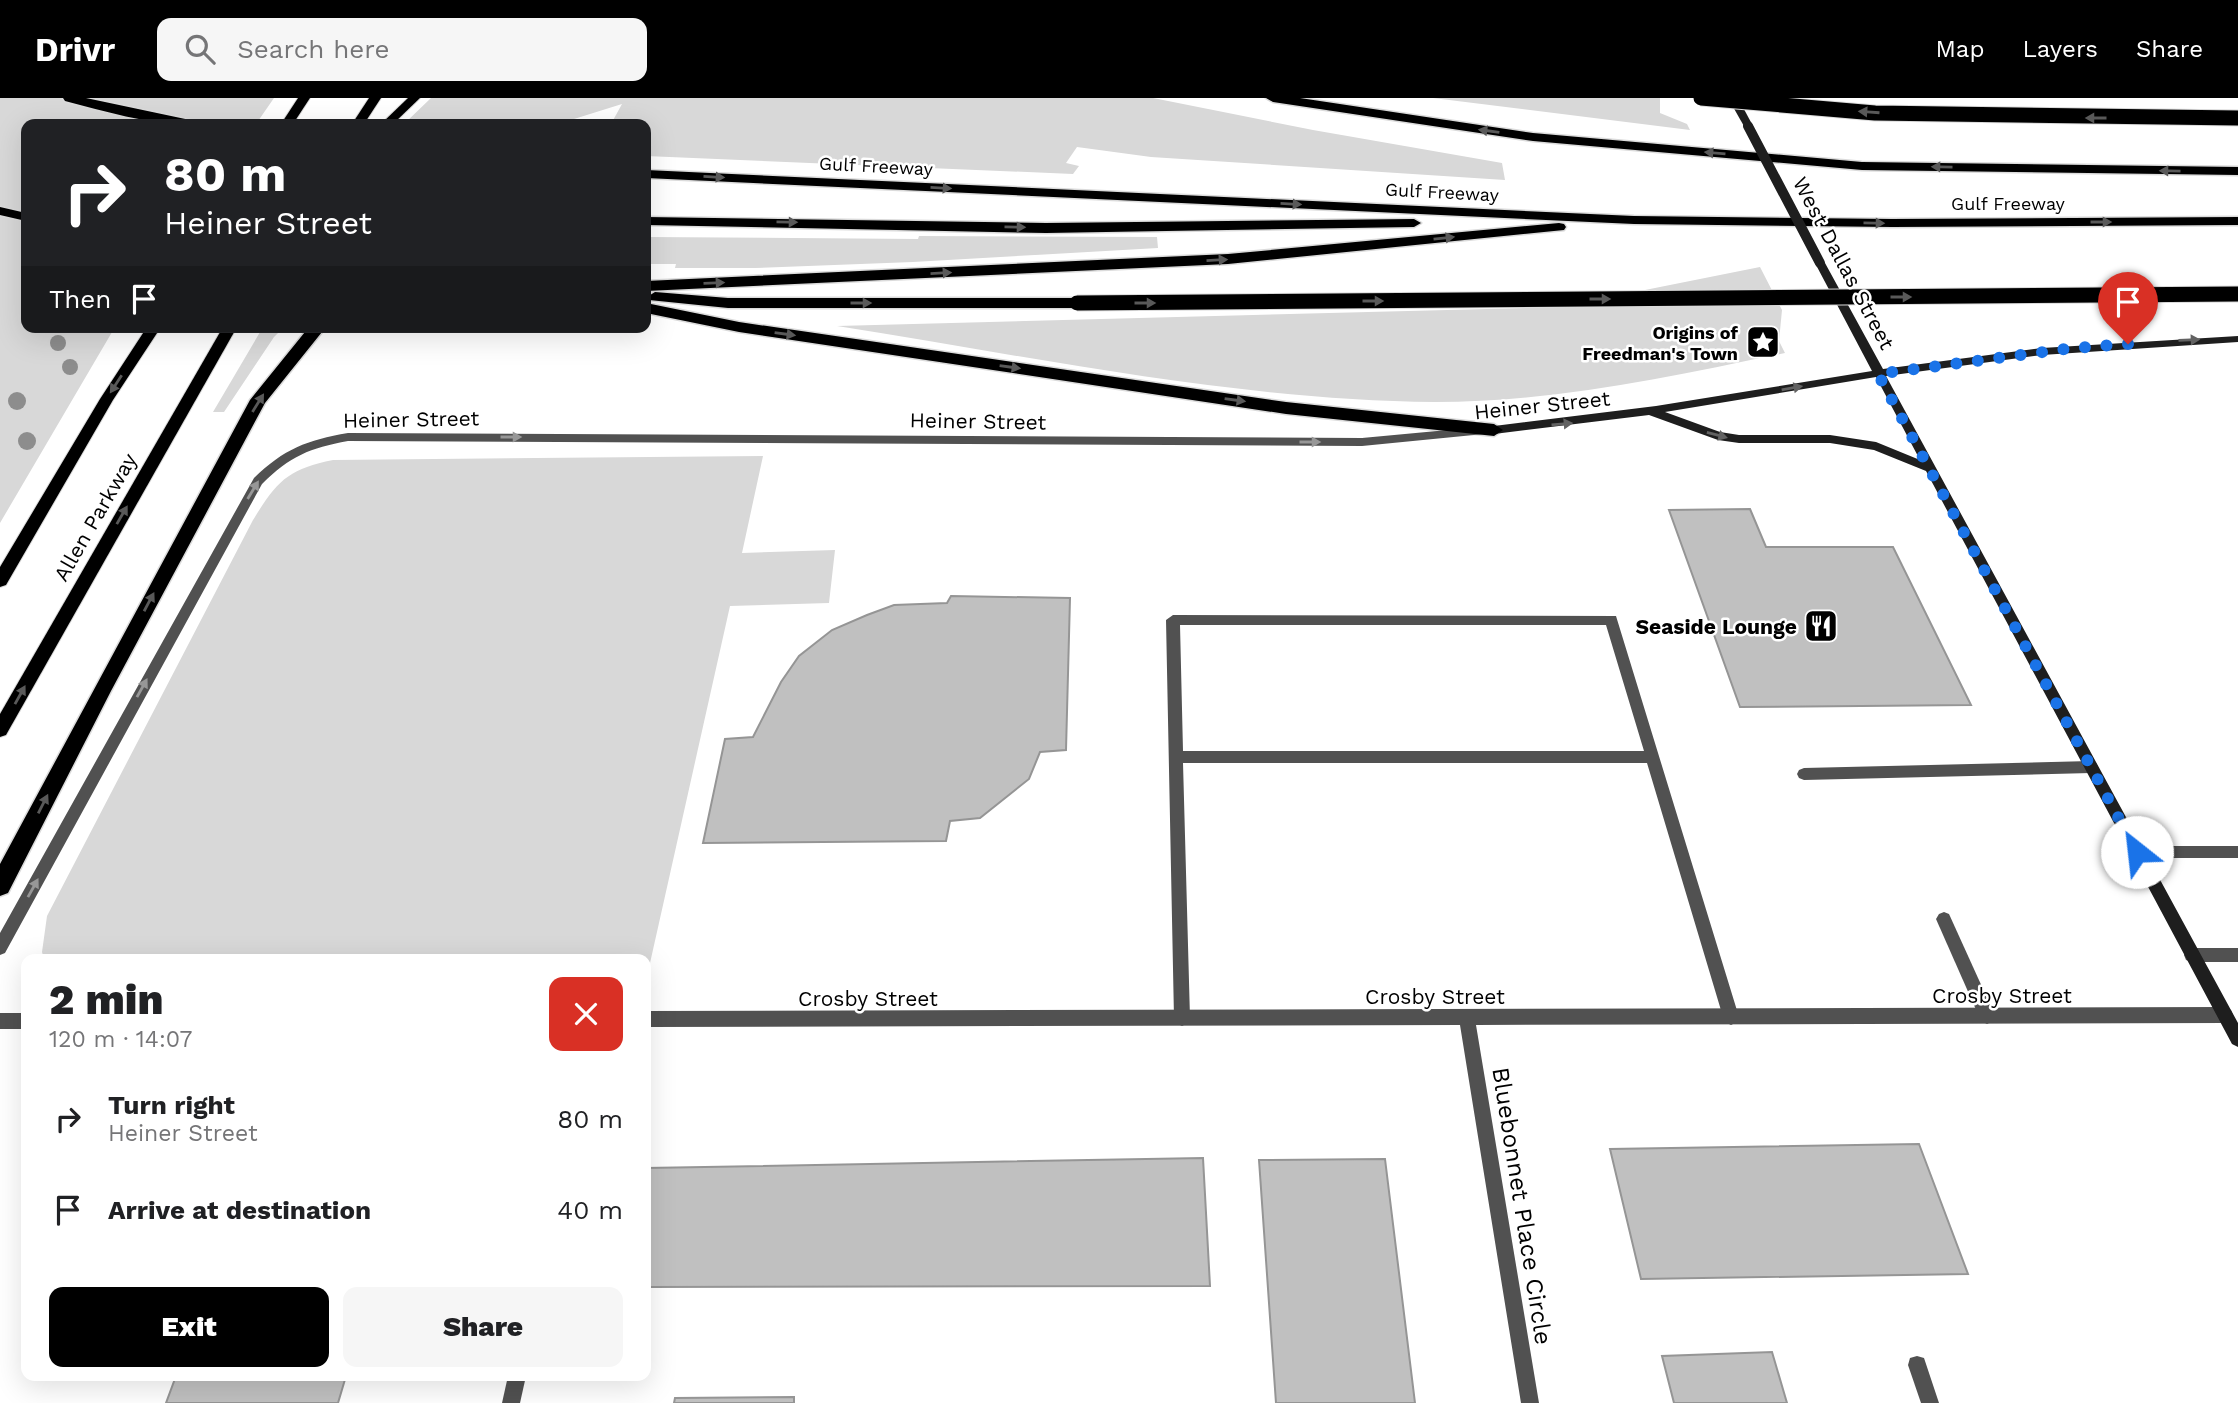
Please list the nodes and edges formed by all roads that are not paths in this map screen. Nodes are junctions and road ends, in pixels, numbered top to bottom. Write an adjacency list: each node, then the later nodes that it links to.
1 (70, 98): 10 (highway)
2 (304, 98): 11 (main road)
3 (375, 98): 12 (main road)
4 (414, 98): 13 (main road)
5 (1272, 98): 8 (highway, Gulf Freeway)
6 (1700, 98): 9 (highway, one-way to 6, bridge)
7 (1732, 98): 29 (main road, West Dallas Street, bridge)
8 (1286, 100): 14 (highway, Gulf Freeway, one-way to 8)
9 (2238, 118)
10 (163, 119)
11 (289, 119)
12 (361, 119)
13 (392, 119)
14 (2238, 171)
15 (651, 174): 18 (highway, Gulf Freeway, one-way to 18)
16 (0, 211): 17 (highway)
17 (21, 216)
18 (1634, 220): 19 (highway, one-way to 18); 20 (highway, Gulf Freeway, one-way to 20); 21 (highway, one-way to 18)
19 (651, 221)
20 (2238, 221)
21 (651, 286)
22 (2238, 294): 23 (highway, one-way to 22, bridge)
23 (651, 297)
24 (651, 309): 31 (highway, one-way to 31)
25 (149, 333): 33 (main road, one-way to 33)
26 (227, 333): 34 (main road, Allen Parkway, one-way to 26)
27 (313, 333): 41 (highway, one-way to 27)
28 (2238, 339): 29 (main road, Heiner Street, one-way to 28)
29 (1878, 374): 30 (main road, Heiner Street, one-way to 29); 32 (main road, West Dallas Street)
30 (1653, 412): 31 (main road, Heiner Street, one-way to 30); 32 (main road, one-way to 32)
31 (1494, 430): 43 (street, Heiner Street, one-way to 31)
32 (1929, 468): 37 (main road, West Dallas Street)
33 (0, 581)
34 (0, 730)
35 (1176, 757): 36 (street); 36 (street); 50 (street)
36 (1653, 757): 49 (street)
37 (2091, 767): 38 (street); 39 (main road, West Dallas Street)
38 (1804, 774)
39 (2137, 852): 40 (street); 44 (main road, West Dallas Street)
40 (2238, 852)
41 (0, 886)
42 (1944, 919): 47 (street)
43 (0, 948)
44 (2192, 955): 45 (street); 46 (main road, West Dallas Street)
45 (2238, 955)
46 (2225, 1015): 47 (street, Crosby Street); 54 (main road, West Dallas Street)
47 (1987, 1016): 49 (street, Crosby Street)
48 (1466, 1017): 49 (street, Crosby Street); 50 (street, Crosby Street); 58 (street, Bluebonnet Place Circle)
49 (1731, 1017)
50 (1182, 1018): 51 (street, Crosby Street)
51 (651, 1019)
52 (0, 1021): 53 (street)
53 (21, 1021)
54 (2238, 1039)
55 (1917, 1365): 59 (street)
56 (516, 1381): 57 (street)
57 (511, 1403)
58 (1530, 1403)
59 (1930, 1403)

